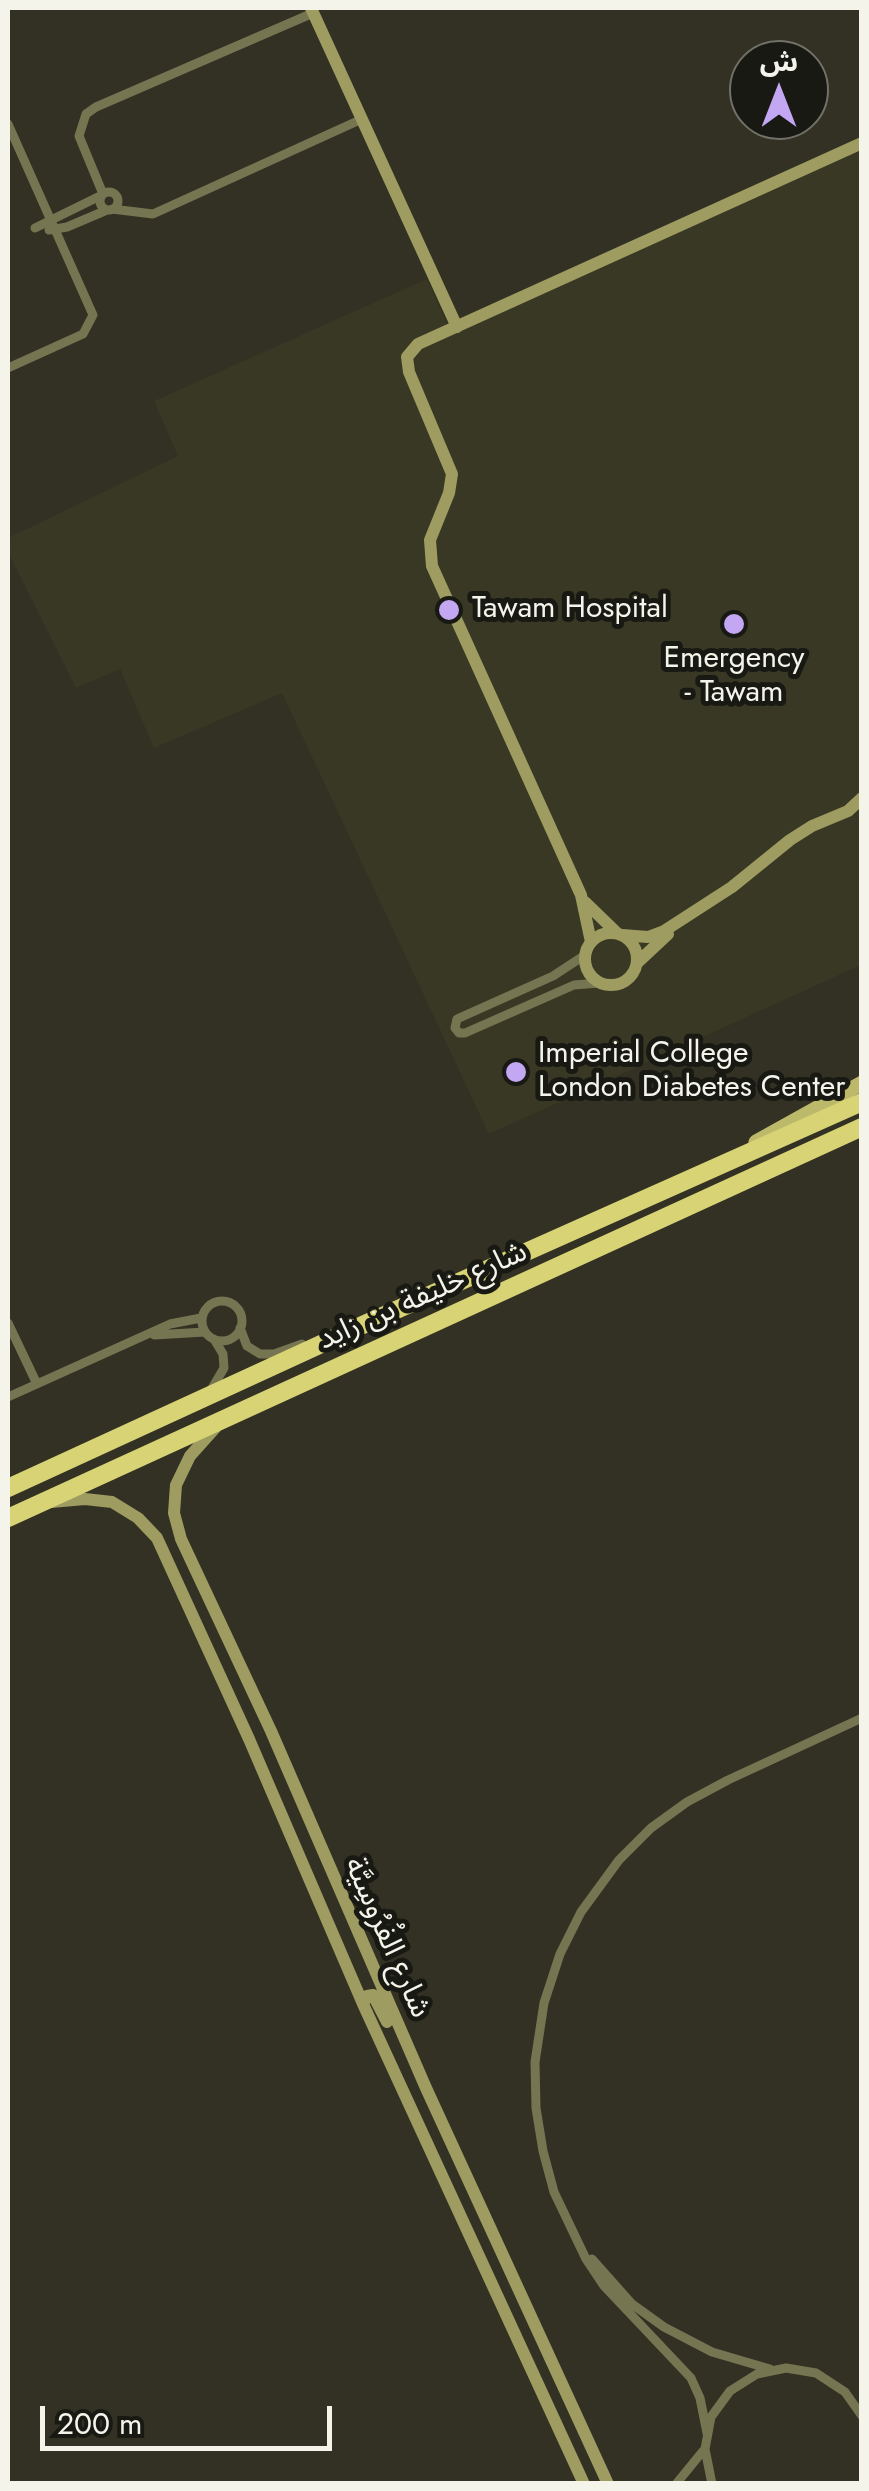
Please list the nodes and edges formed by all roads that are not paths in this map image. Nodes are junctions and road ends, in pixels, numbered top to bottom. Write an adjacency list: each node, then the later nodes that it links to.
1 (312, 10): 2 (street); 5 (street)
2 (362, 119): 5 (street); 8 (street)
3 (8, 124): 6 (street)
4 (862, 142): 8 (street)
5 (109, 200): 6 (street); 6 (street)
6 (54, 226): 7 (street); 9 (street)
7 (36, 231)
8 (458, 327): 12 (street)
9 (8, 368)
10 (862, 798): 13 (street)
11 (862, 814): 15 (street)
12 (581, 896): 13 (street); 14 (street)
13 (619, 934): 14 (street); 15 (street)
14 (588, 948): 16 (street); 16 (street)
15 (637, 963): 16 (street)
16 (599, 982)
17 (862, 1083): 20 (main road, شارع خليفة بن زايد)
18 (862, 1102): 20 (highway, شارع خليفة بن زايد)
19 (862, 1127): 30 (highway, شارع خليفة بن زايد)
20 (724, 1163): 23 (highway, شارع خليفة بن زايد)
21 (202, 1318): 24 (street); 25 (street); 26 (street)
22 (8, 1323): 27 (street)
23 (366, 1323): 24 (street); 29 (highway, شارع خليفة بن زايد)
24 (240, 1328): 25 (street)
25 (210, 1336): 26 (street); 29 (street)
26 (142, 1338): 27 (street)
27 (37, 1384): 28 (street)
28 (8, 1397)
29 (204, 1398): 31 (highway, شارع خليفة بن زايد)
30 (226, 1417): 32 (highway, شارع خليفة بن زايد); 36 (street, شارع الفُرُوسِيَّة)
31 (8, 1488)
32 (39, 1503): 33 (highway, شارع خليفة بن زايد); 35 (street, شارع الفُرُوسِيَّة)
33 (8, 1518)
34 (862, 1718): 37 (street)
35 (363, 2004): 36 (street); 42 (street, شارع الفُرُوسِيَّة)
36 (426, 2088): 43 (street, شارع الفُرُوسِيَّة)
37 (583, 2250): 38 (street); 40 (street)
38 (773, 2369): 39 (street); 40 (street)
39 (862, 2416)
40 (706, 2432): 41 (street)
41 (704, 2449): 44 (street); 45 (street)
42 (584, 2484)
43 (608, 2484)
44 (676, 2484)
45 (712, 2484)

